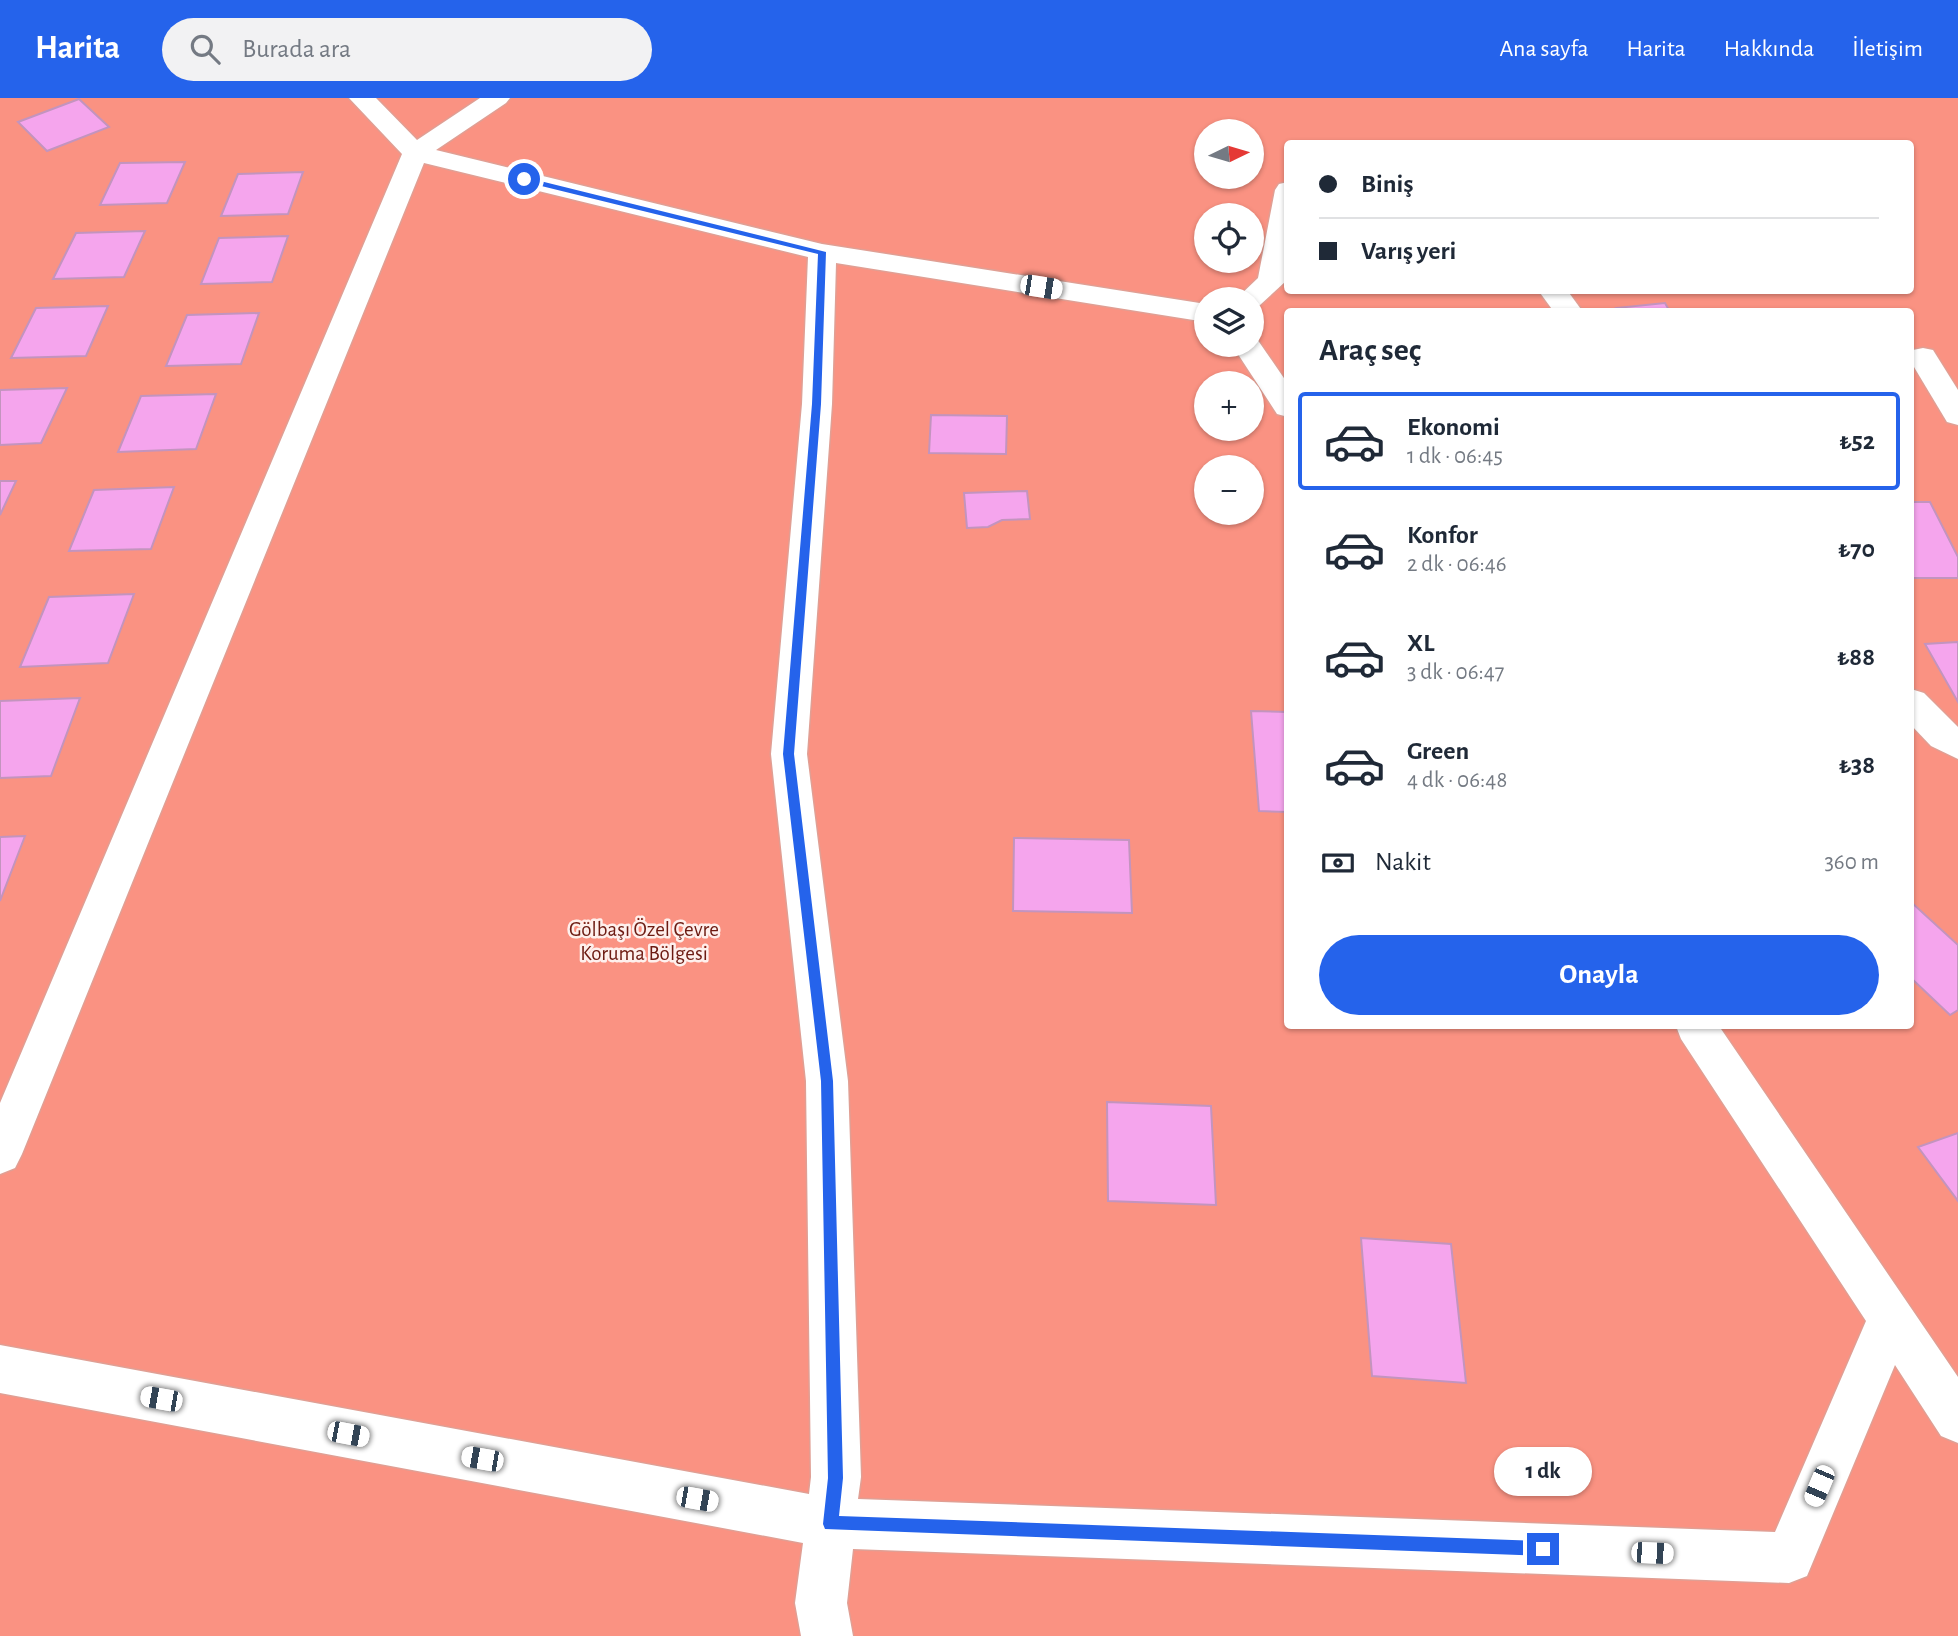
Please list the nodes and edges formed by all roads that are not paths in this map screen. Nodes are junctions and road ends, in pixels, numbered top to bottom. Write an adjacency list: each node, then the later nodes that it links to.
1 (362, 98): 3 (street)
2 (497, 98): 3 (street)
3 (415, 153): 5 (street); 17 (street)
4 (1284, 213): 6 (street)
5 (822, 252): 9 (street); 21 (street)
6 (1264, 288)
7 (1555, 294): 8 (street)
8 (1566, 308)
9 (1194, 311)
10 (1255, 357): 12 (street)
11 (1923, 357): 13 (street)
12 (1284, 401)
13 (1958, 415)
14 (1914, 706): 15 (street)
15 (1958, 744)
16 (1698, 1029): 18 (street)
17 (0, 1154)
18 (1890, 1320): 20 (street); 21 (street)
19 (0, 1369): 21 (street)
20 (1958, 1419)
21 (831, 1524): 22 (street)
22 (827, 1636)

